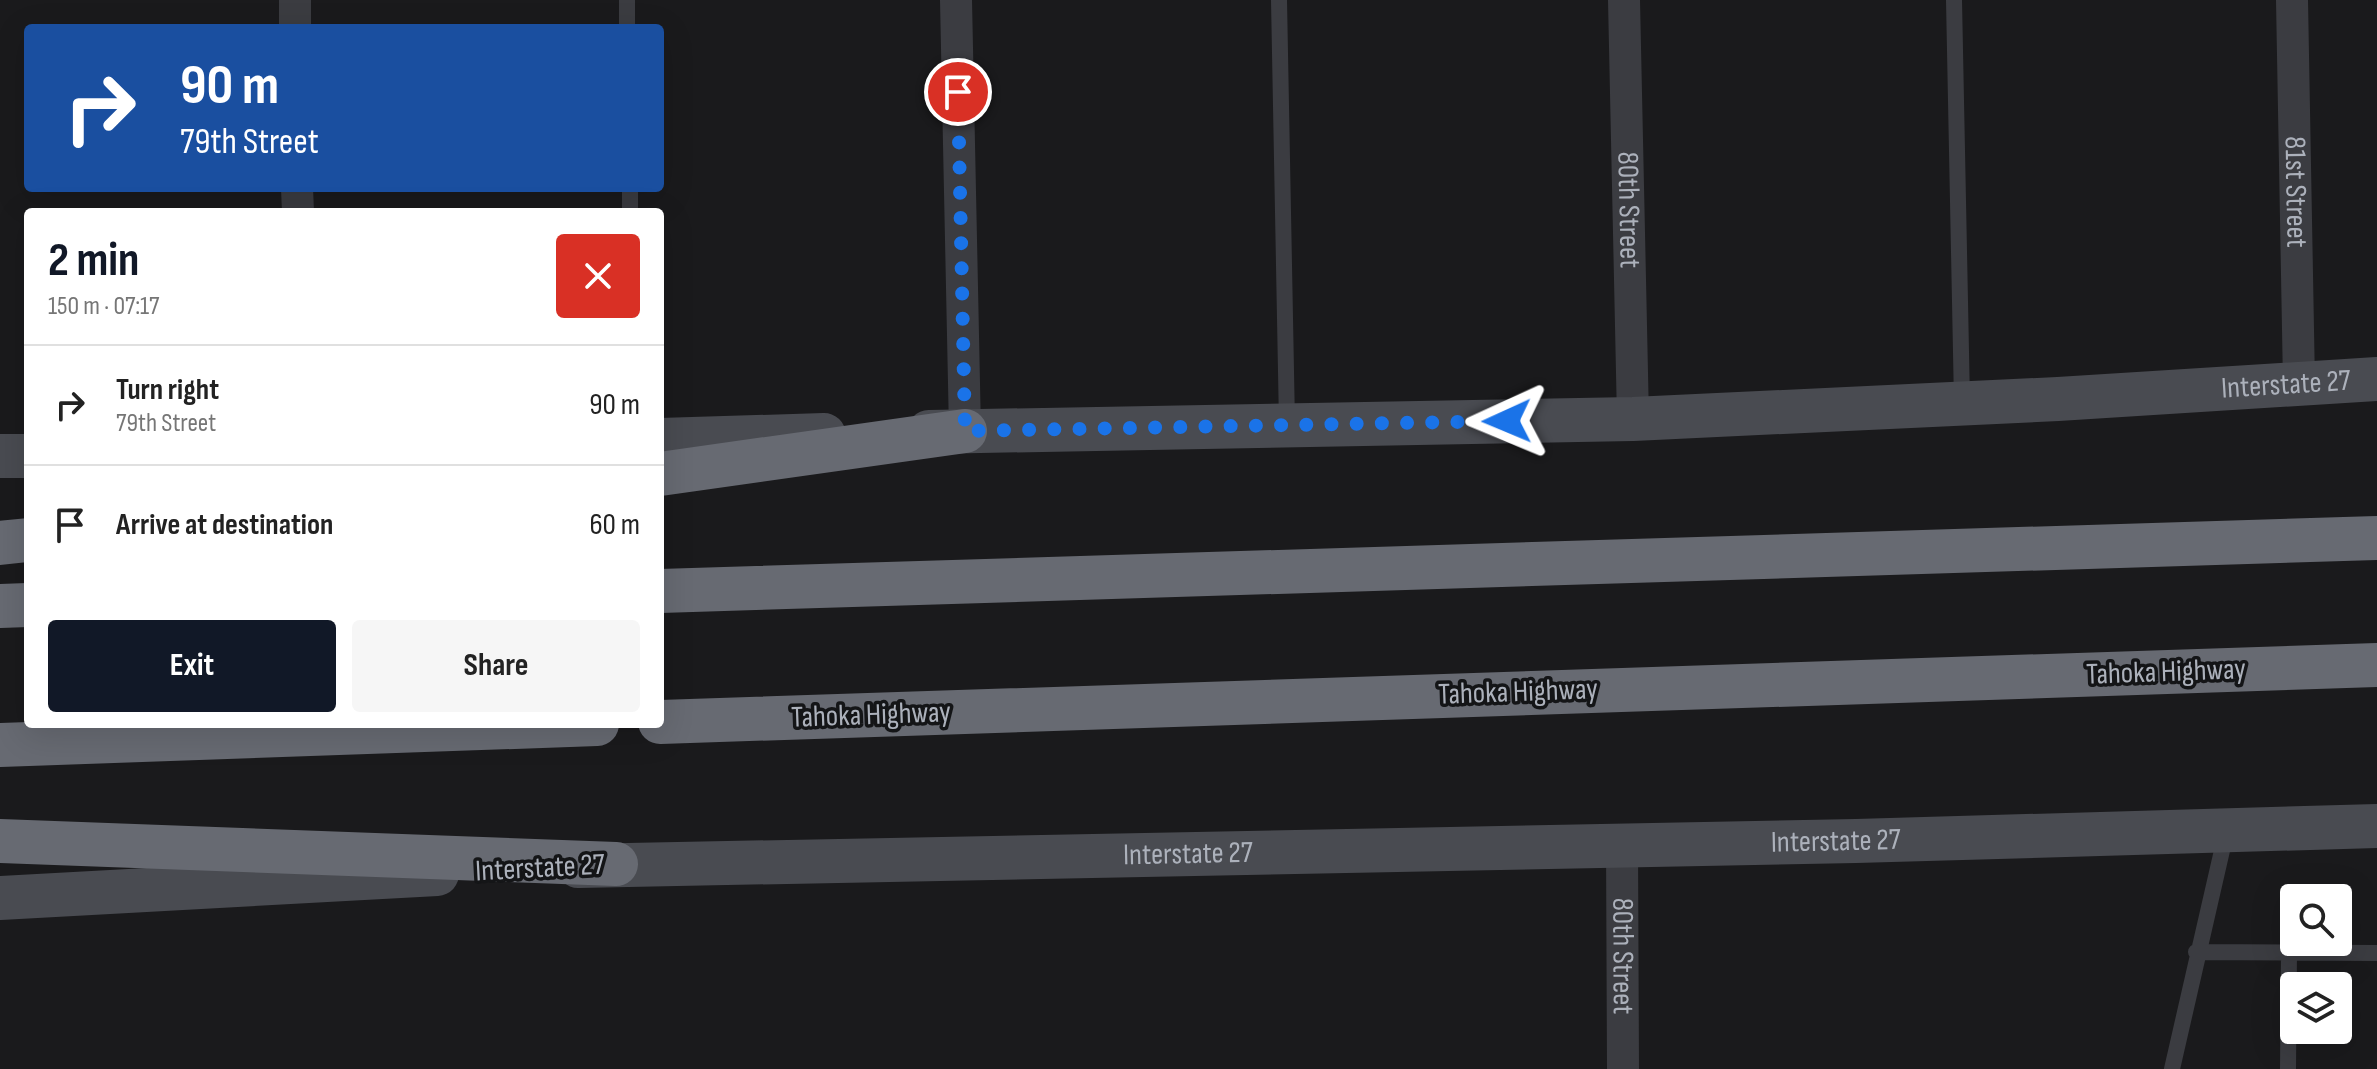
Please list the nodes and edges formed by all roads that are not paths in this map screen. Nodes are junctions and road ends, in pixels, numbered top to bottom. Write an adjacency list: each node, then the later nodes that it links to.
1 (295, 0): 8 (street)
2 (627, 0): 9 (lane)
3 (956, 0): 15 (street)
4 (1279, 0): 14 (lane)
5 (1624, 0): 13 (street, 80th Street)
6 (1954, 0): 12 (lane)
7 (2292, 0): 11 (street, 81st Street)
8 (295, 24)
9 (627, 24)
10 (2377, 379): 11 (main road, Interstate 27)
11 (2299, 384): 12 (main road, Interstate 27)
12 (1962, 403): 13 (main road, Interstate 27)
13 (1633, 419): 14 (main road, Interstate 27)
14 (1287, 425): 15 (main road, Interstate 27)
15 (965, 431): 16 (main road, Interstate 27); 19 (highway)
16 (664, 440)
17 (0, 456): 18 (main road)
18 (24, 456)
19 (664, 473)
20 (2377, 538): 23 (highway)
21 (24, 540): 22 (highway)
22 (0, 543)
23 (664, 591)
24 (24, 605): 25 (highway)
25 (0, 606)
26 (2377, 665): 27 (highway, Tahoka Highway)
27 (664, 722)
28 (483, 728): 29 (highway)
29 (0, 745)
30 (2377, 826): 31 (main road, Interstate 27)
31 (2226, 830): 33 (main road, Interstate 27); 36 (lane)
32 (0, 841): 34 (highway)
33 (1622, 844): 34 (main road, Interstate 27); 41 (street, 80th Street)
34 (616, 864): 35 (main road, Interstate 27)
35 (0, 898)
36 (2196, 952): 37 (lane); 42 (lane)
37 (2280, 952)
38 (2352, 953): 39 (lane)
39 (2377, 953)
40 (2289, 956): 43 (lane)
41 (1623, 1069)
42 (2172, 1069)
43 (2288, 1069)

